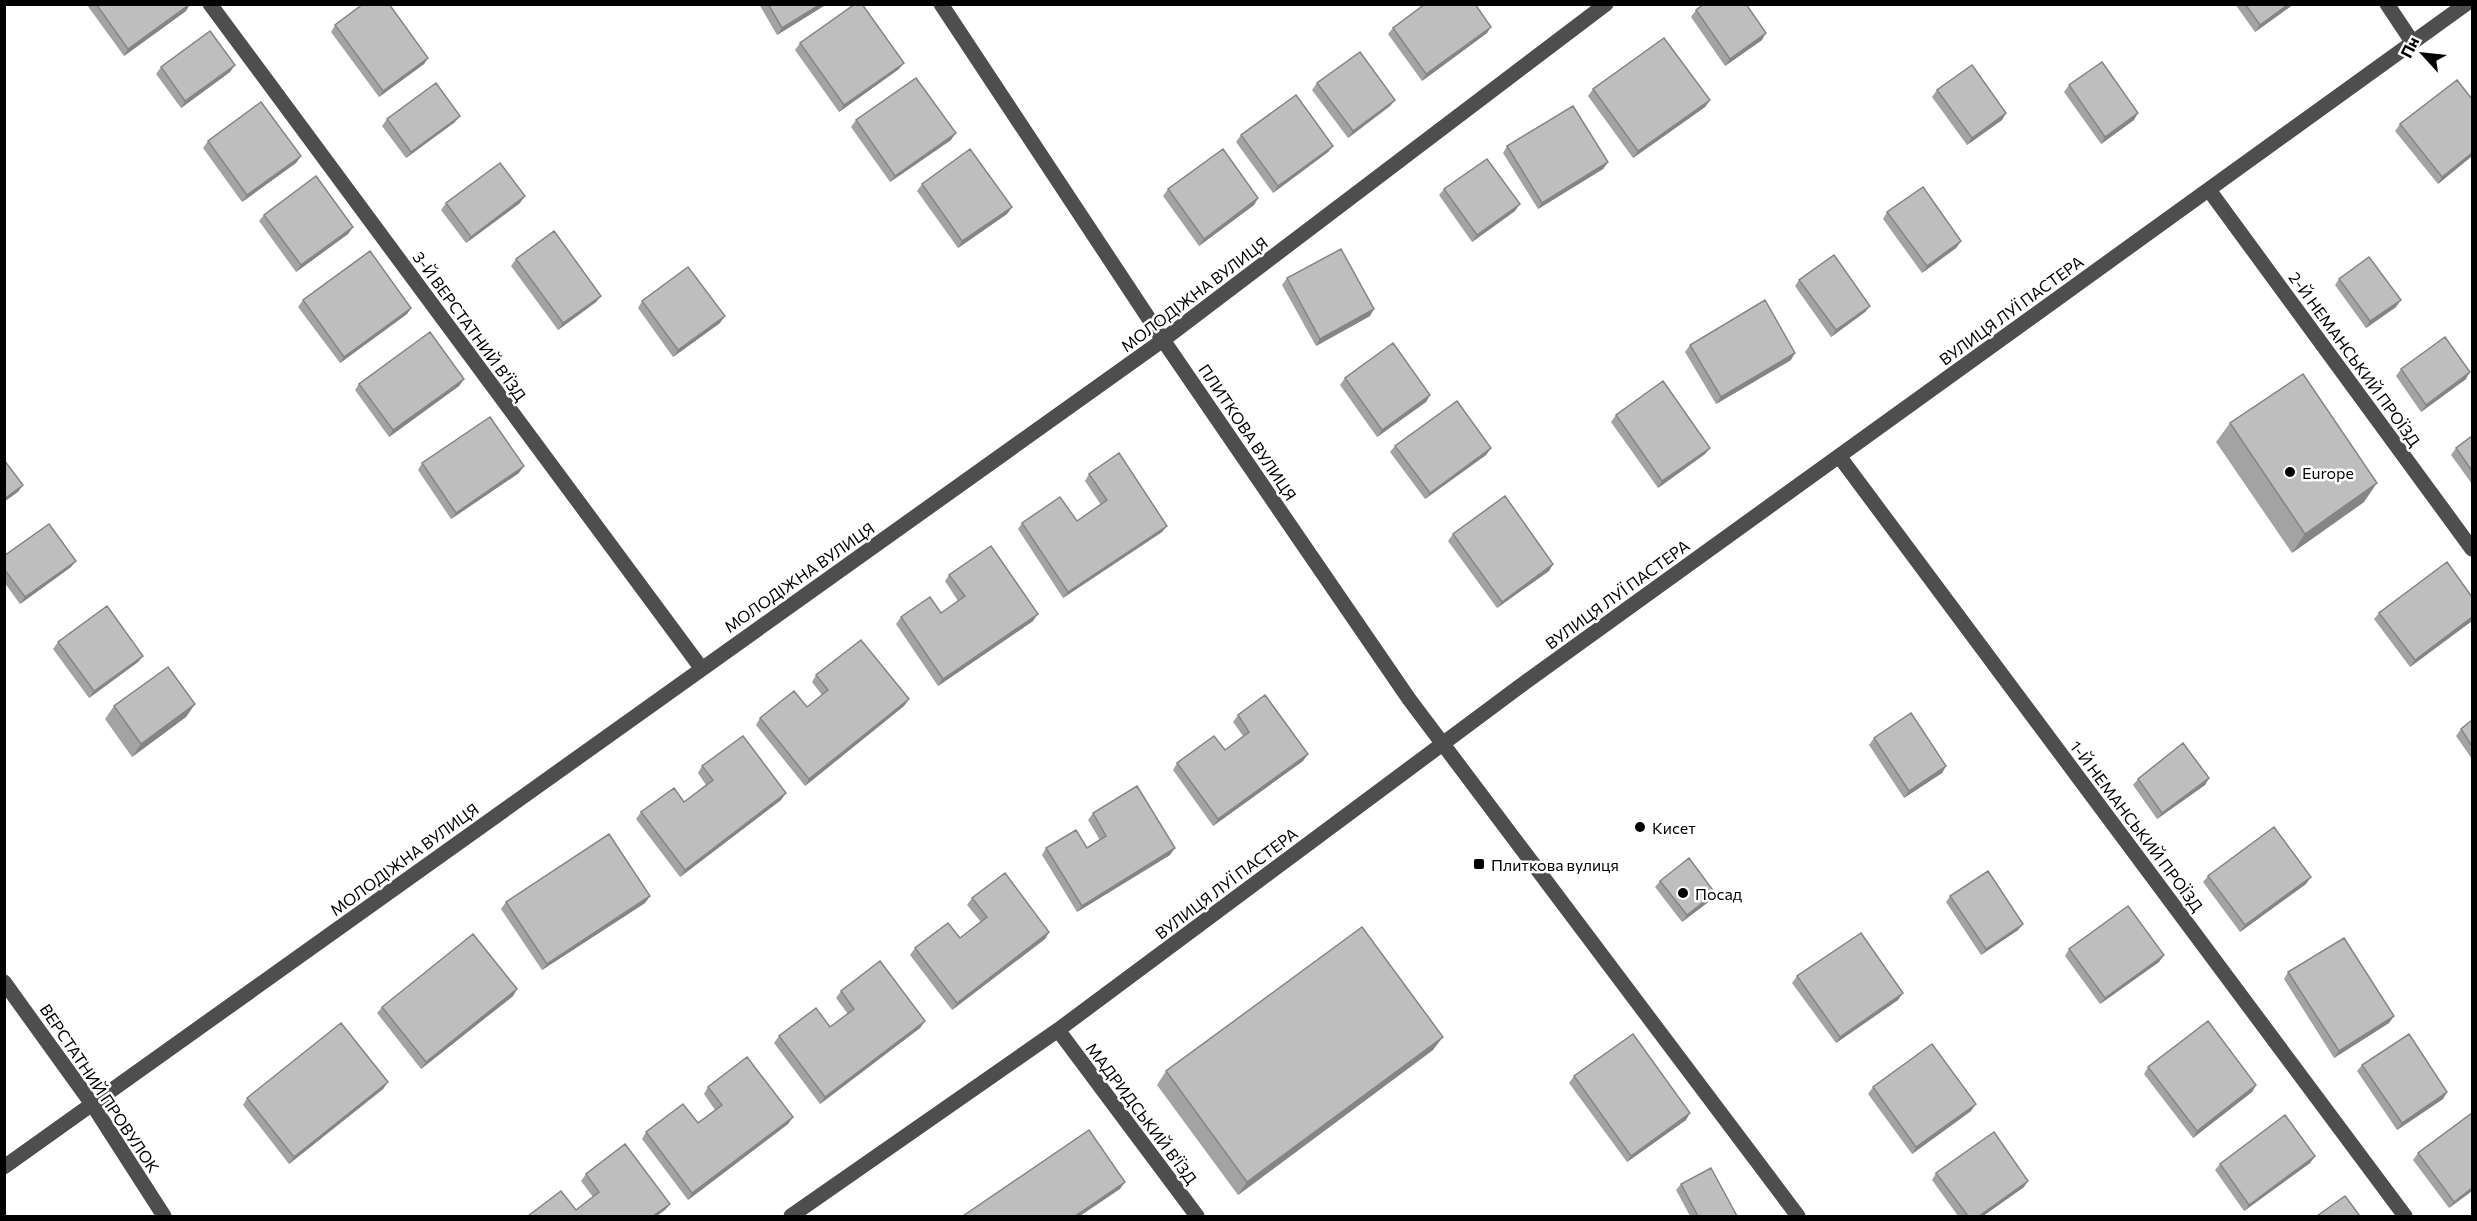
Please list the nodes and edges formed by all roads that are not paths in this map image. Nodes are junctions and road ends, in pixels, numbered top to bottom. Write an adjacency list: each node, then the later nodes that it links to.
1 (210, 4): 12 (street, 3-Й ВЕРСТАТНИЙ В’ЇЗД)
2 (942, 4): 9 (street, ПЛИТКОВА ВУЛИЦЯ)
3 (1606, 4): 6 (street, МОЛОДІЖНА ВУЛИЦЯ)
4 (2387, 4): 7 (street)
5 (2466, 4): 7 (street, ВУЛИЦЯ ЛУЇ ПАСТЕРА)
6 (1589, 9): 9 (street, МОЛОДІЖНА ВУЛИЦЯ)
7 (2413, 43): 8 (street, ВУЛИЦЯ ЛУЇ ПАСТЕРА)
8 (2209, 190): 10 (street, ВУЛИЦЯ ЛУЇ ПАСТЕРА); 11 (street, 2-Й НЕМАНСЬКИЙ ПРОЇЗД)
9 (1163, 340): 12 (street, МОЛОДІЖНА ВУЛИЦЯ); 13 (street, ПЛИТКОВА ВУЛИЦЯ)
10 (1839, 456): 13 (street, ВУЛИЦЯ ЛУЇ ПАСТЕРА); 22 (street, 1-Й НЕМАНСЬКИЙ ПРОЇЗД)
11 (2472, 549)
12 (702, 669): 16 (street, МОЛОДІЖНА ВУЛИЦЯ)
13 (1442, 745): 15 (street, ВУЛИЦЯ ЛУЇ ПАСТЕРА); 21 (street, ПЛИТКОВА ВУЛИЦЯ)
14 (4, 982): 16 (street, ВЕРСТАТНИЙ ПРОВУЛОК)
15 (1058, 1030): 19 (street, ВУЛИЦЯ ЛУЇ ПАСТЕРА); 20 (street, МАДРИДСЬКИЙ В'ЇЗД)
16 (92, 1104): 17 (street, МОЛОДІЖНА ВУЛИЦЯ); 18 (street, ВЕРСТАТНИЙ ПРОВУЛОК)
17 (4, 1167)
18 (164, 1216)
19 (790, 1216)
20 (1197, 1216)
21 (1798, 1216)
22 (2405, 1216)

